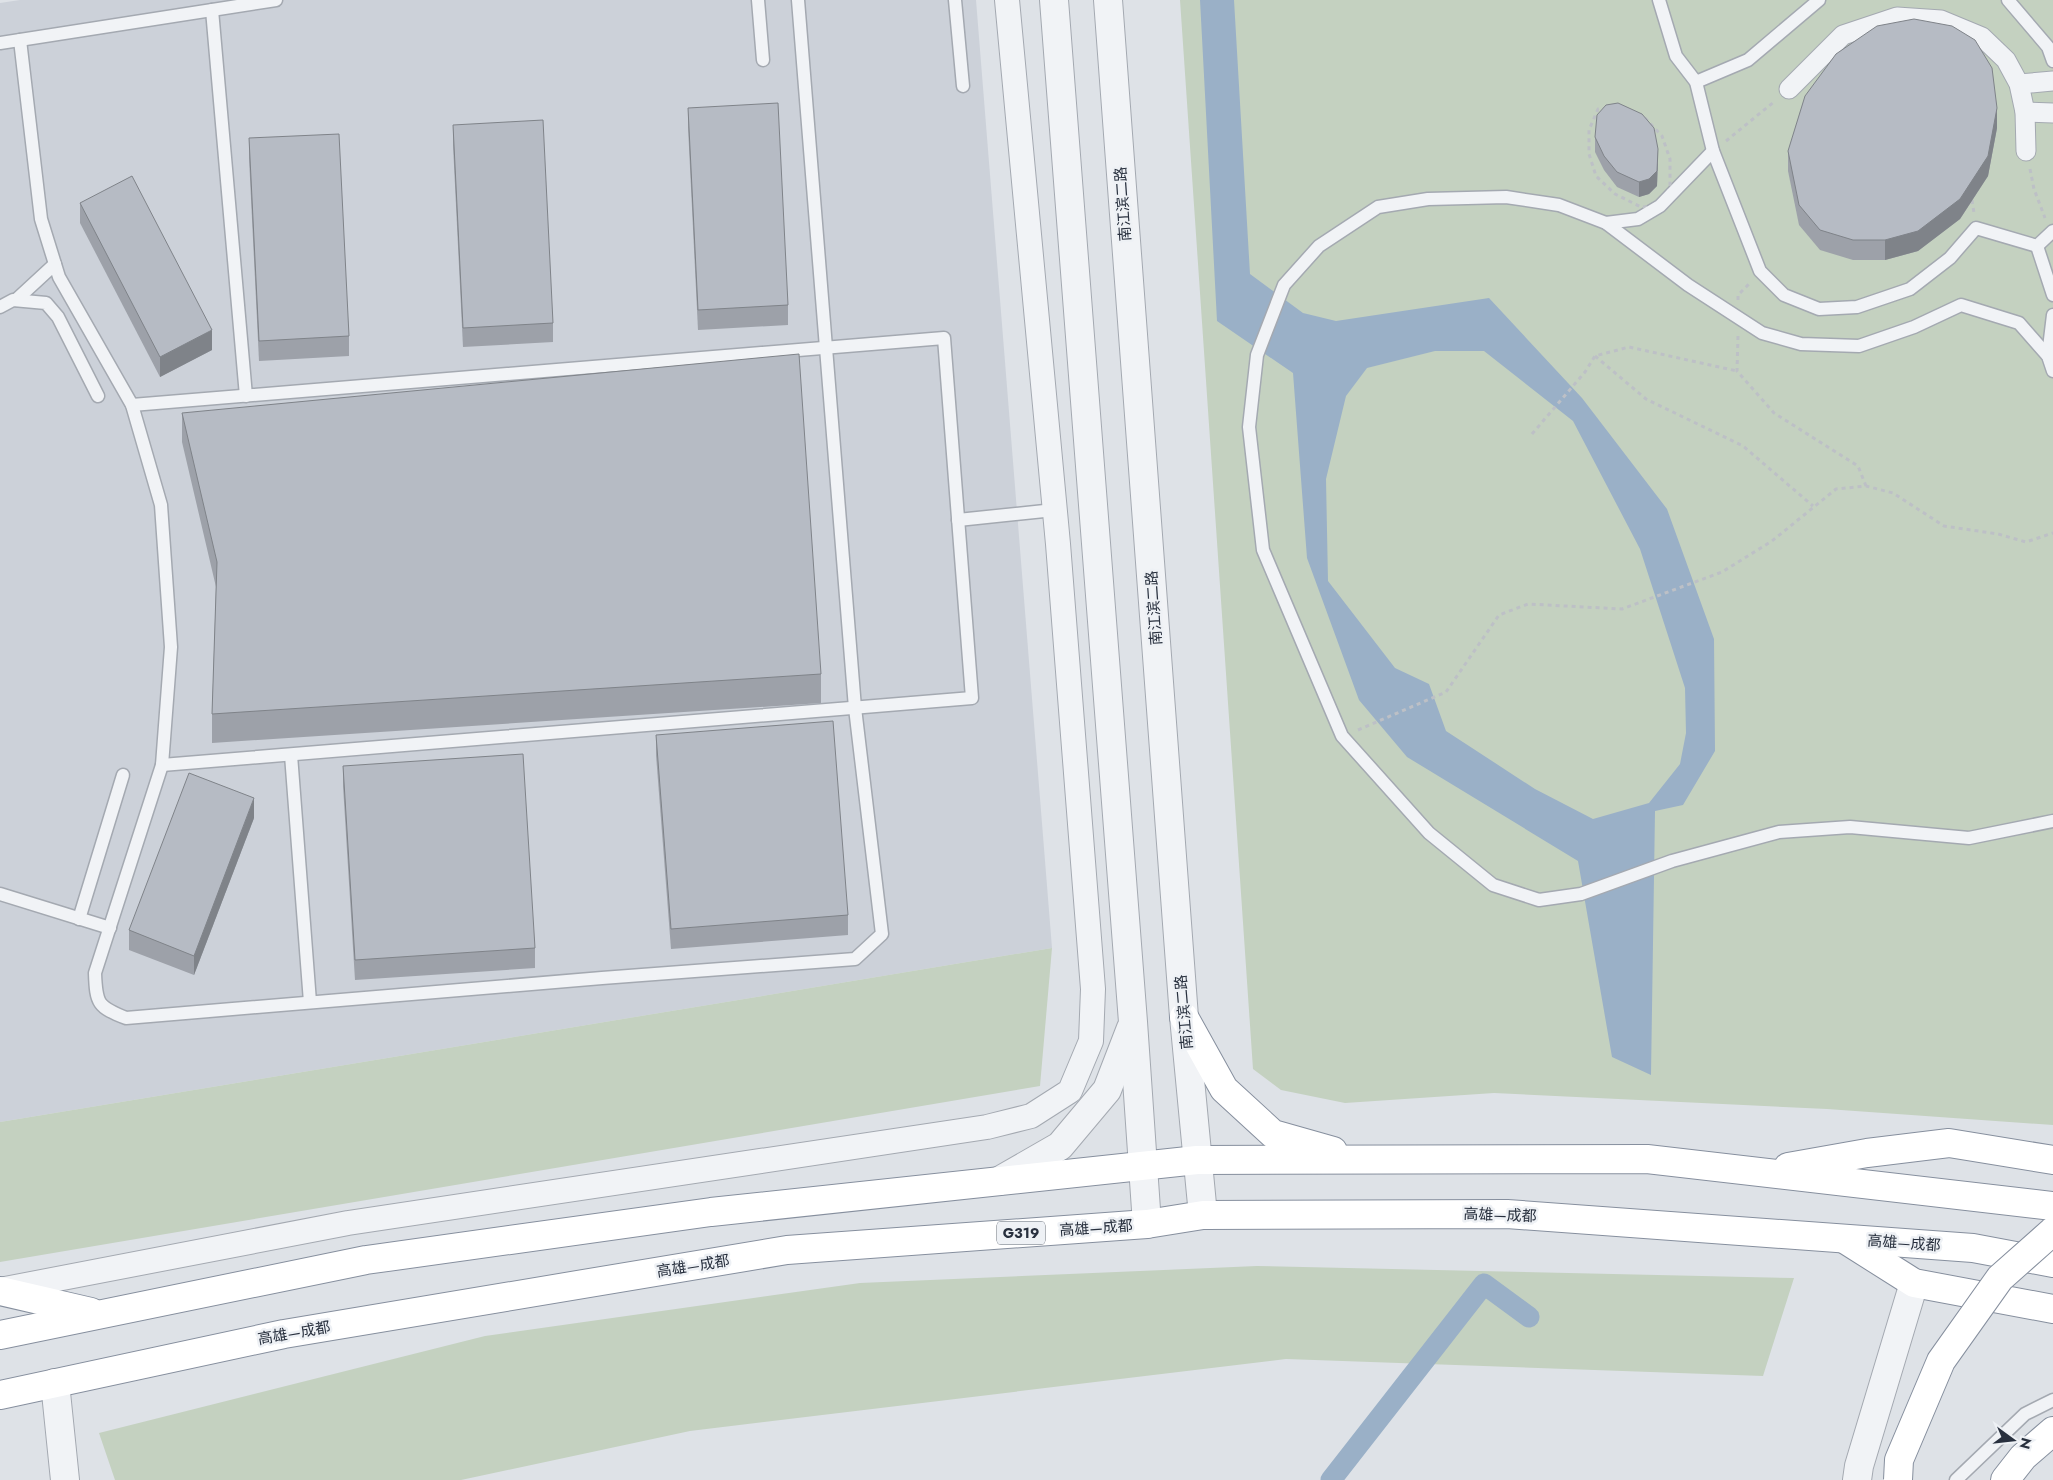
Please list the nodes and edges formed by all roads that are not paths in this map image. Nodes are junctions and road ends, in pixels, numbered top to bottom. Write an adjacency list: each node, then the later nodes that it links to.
1 (276, 0): 11 (lane)
2 (758, 0): 14 (lane)
3 (798, 0): 33 (lane)
4 (955, 0): 19 (lane)
5 (1007, 0): 39 (street)
6 (1054, 0): 51 (street)
7 (1108, 0): 50 (street, 南江滨二路)
8 (1659, 0): 17 (lane)
9 (1819, 0): 17 (lane)
10 (2008, 0): 15 (lane)
11 (212, 10): 12 (lane); 37 (lane)
12 (20, 40): 13 (lane); 28 (lane)
13 (0, 43)
14 (763, 60)
15 (2053, 61)
16 (2053, 81): 18 (street)
17 (1696, 82): 23 (lane)
18 (2019, 84): 20 (street); 21 (street)
19 (963, 86)
20 (1789, 89)
21 (2025, 112): 22 (street); 24 (street)
22 (2053, 113)
23 (1713, 151): 25 (lane); 27 (lane)
24 (2026, 151)
25 (1606, 223): 34 (lane); 45 (lane)
26 (2052, 232): 27 (lane)
27 (2037, 246): 29 (lane)
28 (55, 264): 30 (lane); 38 (lane)
29 (2053, 295)
30 (16, 300): 31 (lane); 36 (lane)
31 (0, 307)
32 (2053, 314): 34 (lane)
33 (826, 348): 37 (lane); 40 (lane); 41 (lane)
34 (2048, 356): 35 (lane)
35 (2053, 371)
36 (98, 396)
37 (246, 396): 38 (lane)
38 (132, 406): 43 (lane)
39 (1054, 510): 40 (lane); 65 (street)
40 (958, 520): 41 (lane)
41 (855, 708): 42 (lane); 49 (lane)
42 (291, 755): 43 (lane); 49 (lane)
43 (162, 765): 48 (lane)
44 (123, 776): 47 (lane)
45 (2053, 821)
46 (0, 894): 47 (lane)
47 (79, 919): 48 (lane)
48 (110, 928): 49 (lane)
49 (310, 1002)
50 (1184, 1016): 52 (street, 南江滨二路); 53 (highway)
51 (1133, 1022): 55 (street); 57 (street)
52 (1197, 1160): 53 (highway); 55 (highway); 59 (street, 南江滨二路)
53 (1366, 1160): 56 (highway)
54 (2053, 1160): 56 (highway)
55 (1144, 1165): 57 (highway); 60 (street)
56 (1760, 1172): 58 (highway)
57 (999, 1181): 67 (highway)
58 (2053, 1206)
59 (1204, 1215): 60 (highway, 高雄—成都 / G319); 62 (highway, 高雄—成都 / G319)
60 (1147, 1224): 69 (highway, 高雄—成都 / G319)
61 (2053, 1231): 75 (highway, bridge)
62 (1843, 1238): 63 (highway, 高雄—成都 / G319); 64 (highway)
63 (2053, 1264)
64 (1914, 1283): 66 (highway); 74 (street)
65 (0, 1290): 67 (highway)
66 (2053, 1309)
67 (100, 1314): 68 (highway)
68 (0, 1335)
69 (55, 1383): 70 (highway, 高雄—成都 / G319); 73 (street)
70 (0, 1395)
71 (2053, 1400): 76 (lane)
72 (2053, 1430): 77 (highway)
73 (65, 1480)
74 (1857, 1480)
75 (1898, 1480)
76 (1956, 1480)
77 (2005, 1480)

